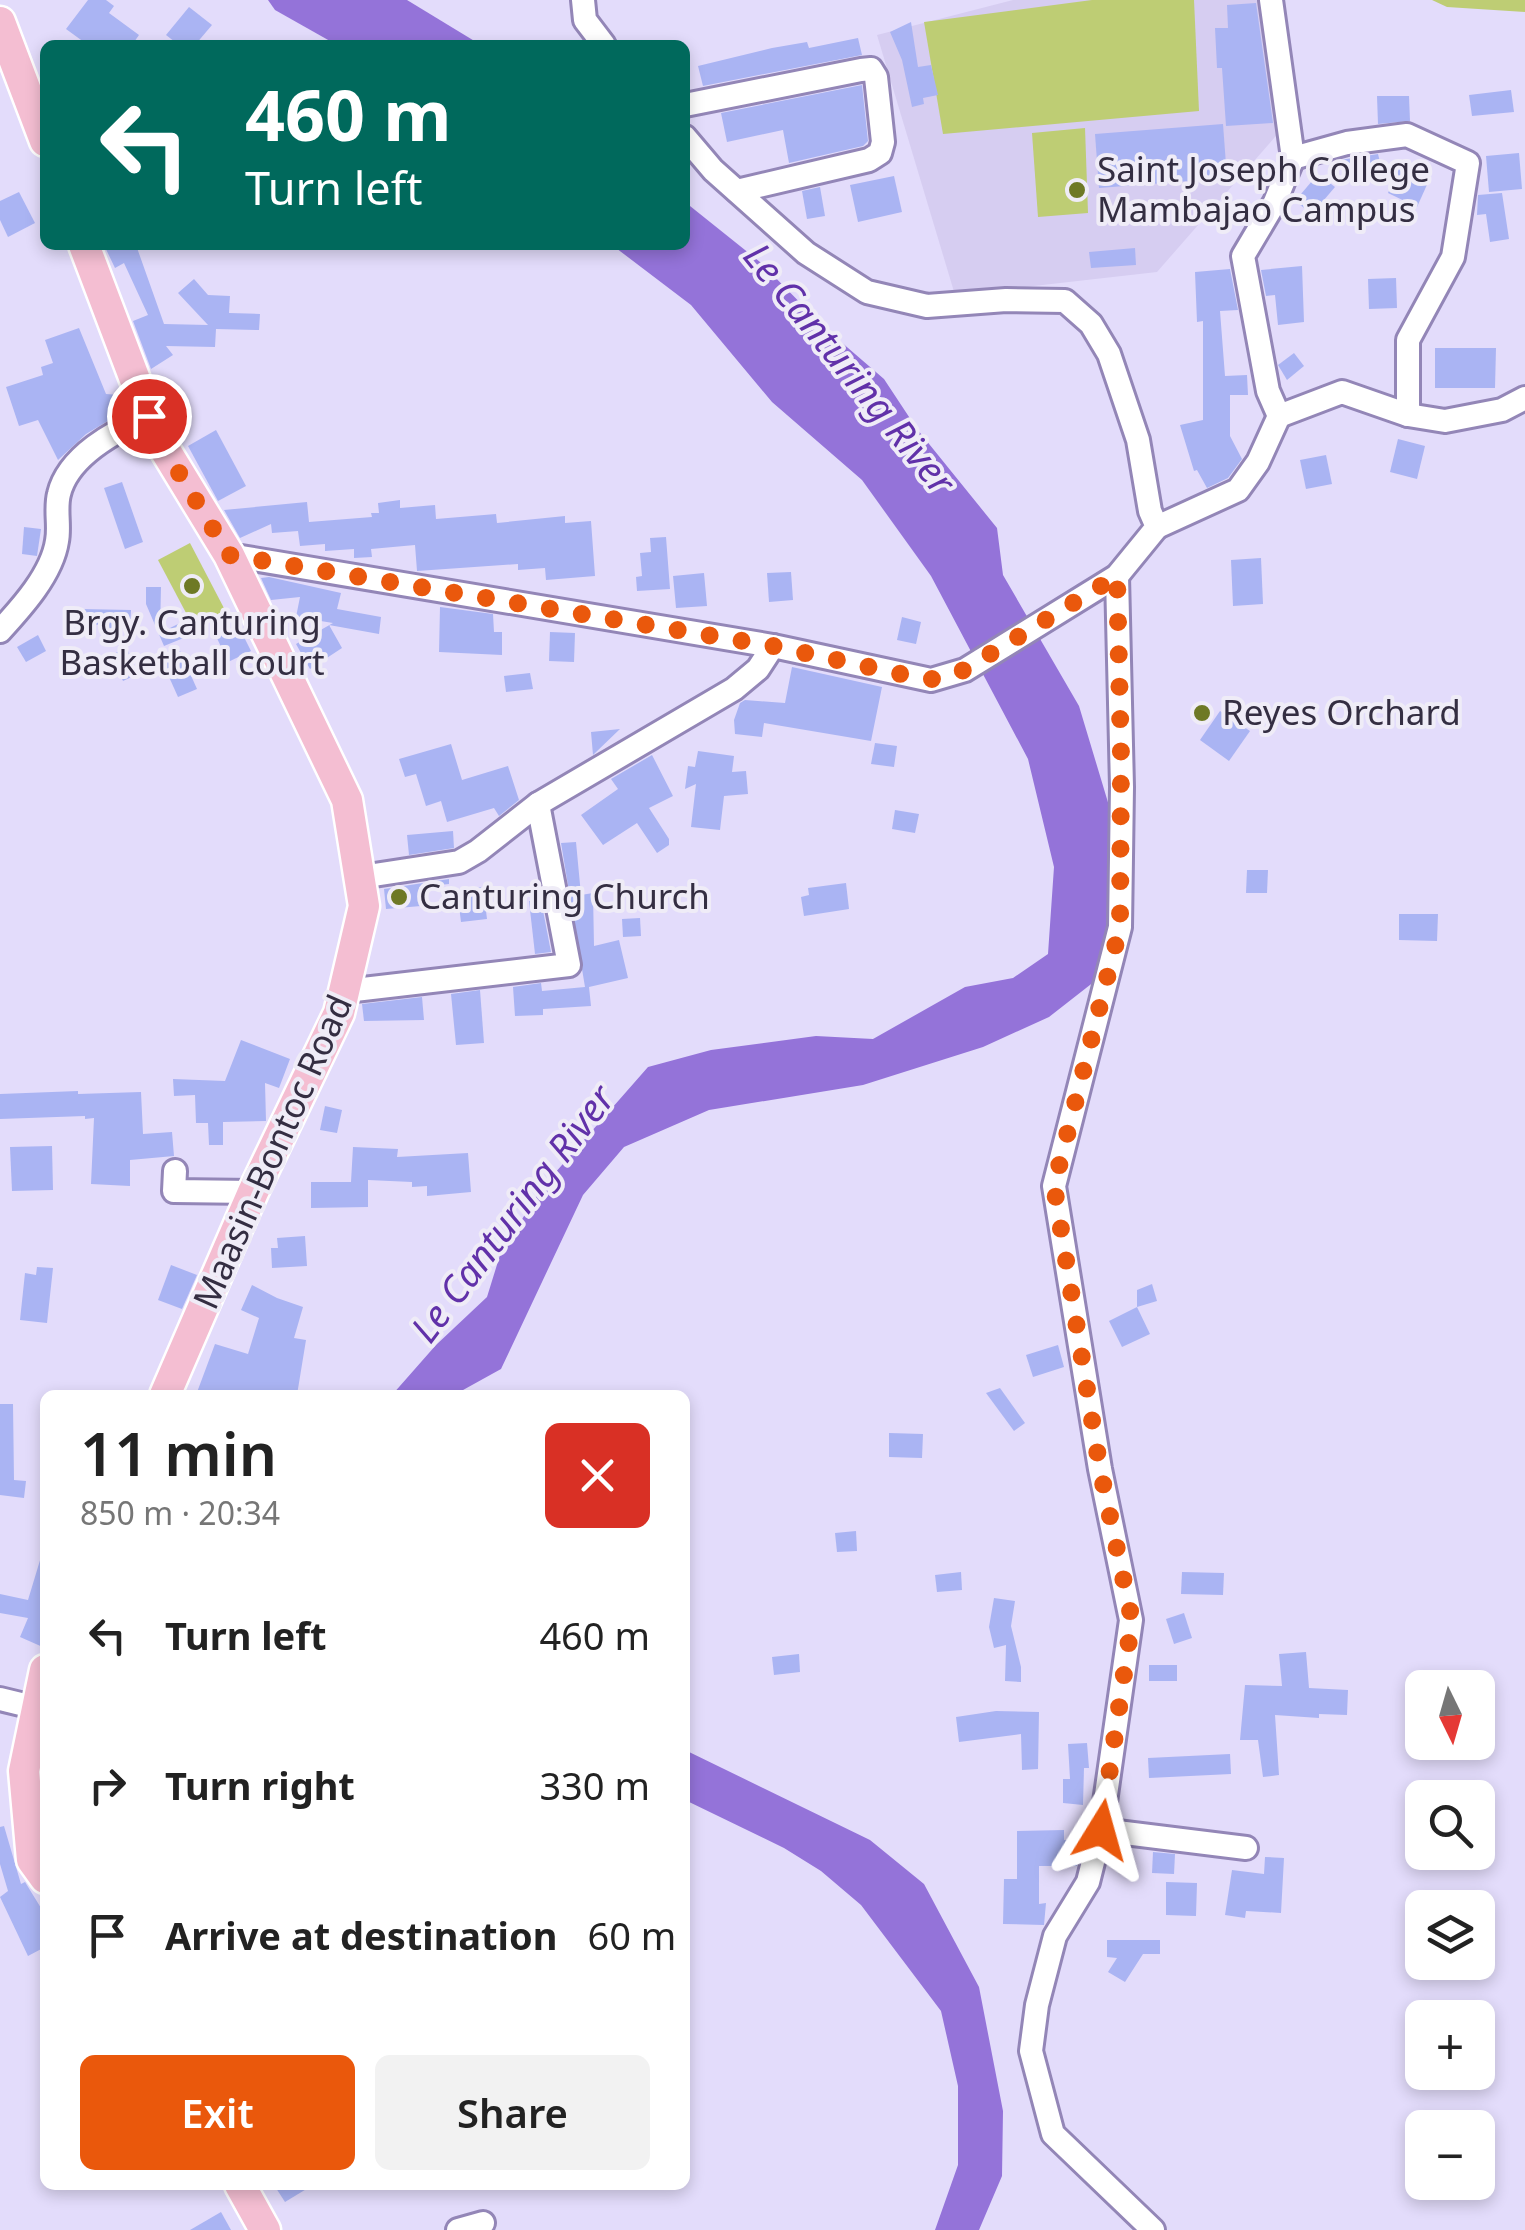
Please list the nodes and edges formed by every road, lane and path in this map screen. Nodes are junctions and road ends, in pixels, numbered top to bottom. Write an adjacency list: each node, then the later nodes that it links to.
1 (583, 0): 4 (street)
2 (1271, 0): 8 (street)
3 (0, 22): 6 (main road)
4 (600, 40)
5 (690, 104): 9 (street)
6 (40, 127)
7 (690, 143): 9 (street)
8 (1293, 158): 12 (street); 14 (street)
9 (737, 191): 15 (street)
10 (86, 250): 13 (main road, Maasin-Bontoc Road)
11 (1525, 398): 12 (street)
12 (1408, 415): 14 (street)
13 (149, 416): 16 (main road, Maasin-Bontoc Road); 18 (street)
14 (1279, 416): 15 (street)
15 (1157, 527): 17 (street)
16 (229, 555): 19 (street); 21 (main road, Maasin-Bontoc Road)
17 (1117, 576): 19 (street); 29 (street)
18 (0, 632)
19 (773, 646): 20 (street)
20 (538, 804): 21 (street); 22 (street)
21 (361, 876): 22 (main road, Maasin-Bontoc Road)
22 (346, 991): 24 (main road, Maasin-Bontoc Road)
23 (175, 1171): 24 (street)
24 (253, 1192): 25 (main road, Maasin-Bontoc Road)
25 (168, 1390)
26 (40, 1694): 28 (main road)
27 (0, 1699): 28 (street)
28 (37, 1708): 31 (main road)
29 (1101, 1830): 30 (street); 36 (street)
30 (1246, 1848)
31 (40, 1871)
32 (243, 2190): 34 (main road)
33 (483, 2223): 35 (street)
34 (266, 2230)
35 (458, 2230)
36 (1153, 2230)

